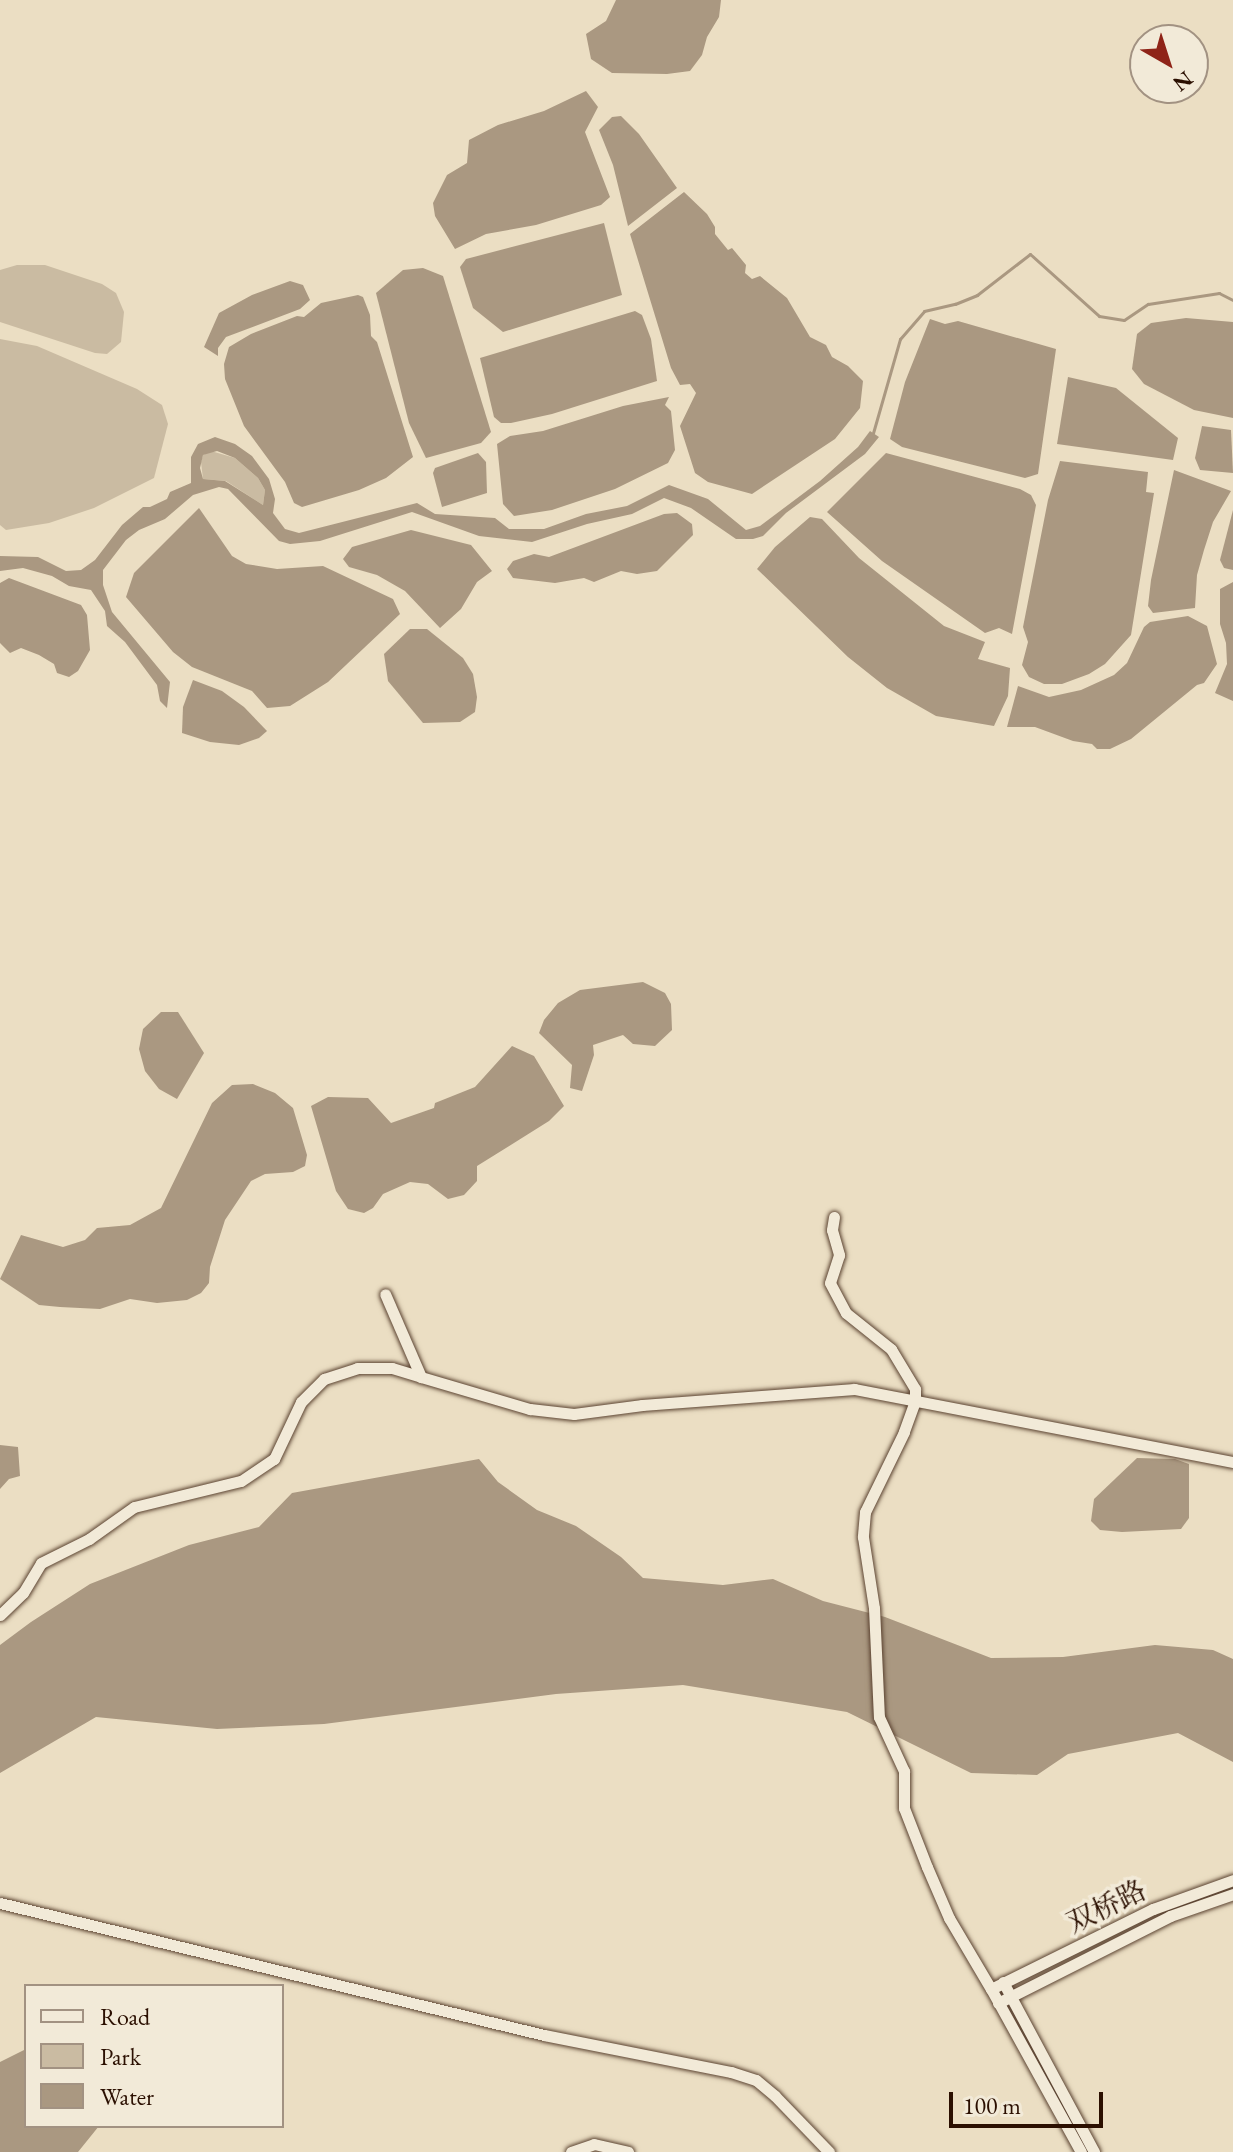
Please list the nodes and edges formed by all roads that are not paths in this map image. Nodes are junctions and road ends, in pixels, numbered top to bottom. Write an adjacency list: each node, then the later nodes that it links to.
1 (834, 1217): 4 (street)
2 (385, 1294): 3 (street)
3 (421, 1377): 4 (street); 6 (street)
4 (915, 1401): 5 (street); 11 (street)
5 (1233, 1462)
6 (0, 1615)
7 (1233, 1880): 10 (street, 双桥路)
8 (1233, 1894): 12 (street)
9 (0, 1903): 16 (street)
10 (1003, 1982): 11 (street, 双桥路); 12 (street)
11 (991, 1989): 13 (street)
12 (1010, 1997): 13 (street); 18 (street)
13 (998, 2003): 17 (street)
14 (571, 2152): 15 (street)
15 (628, 2152)
16 (829, 2152)
17 (1081, 2152)
18 (1094, 2152)

